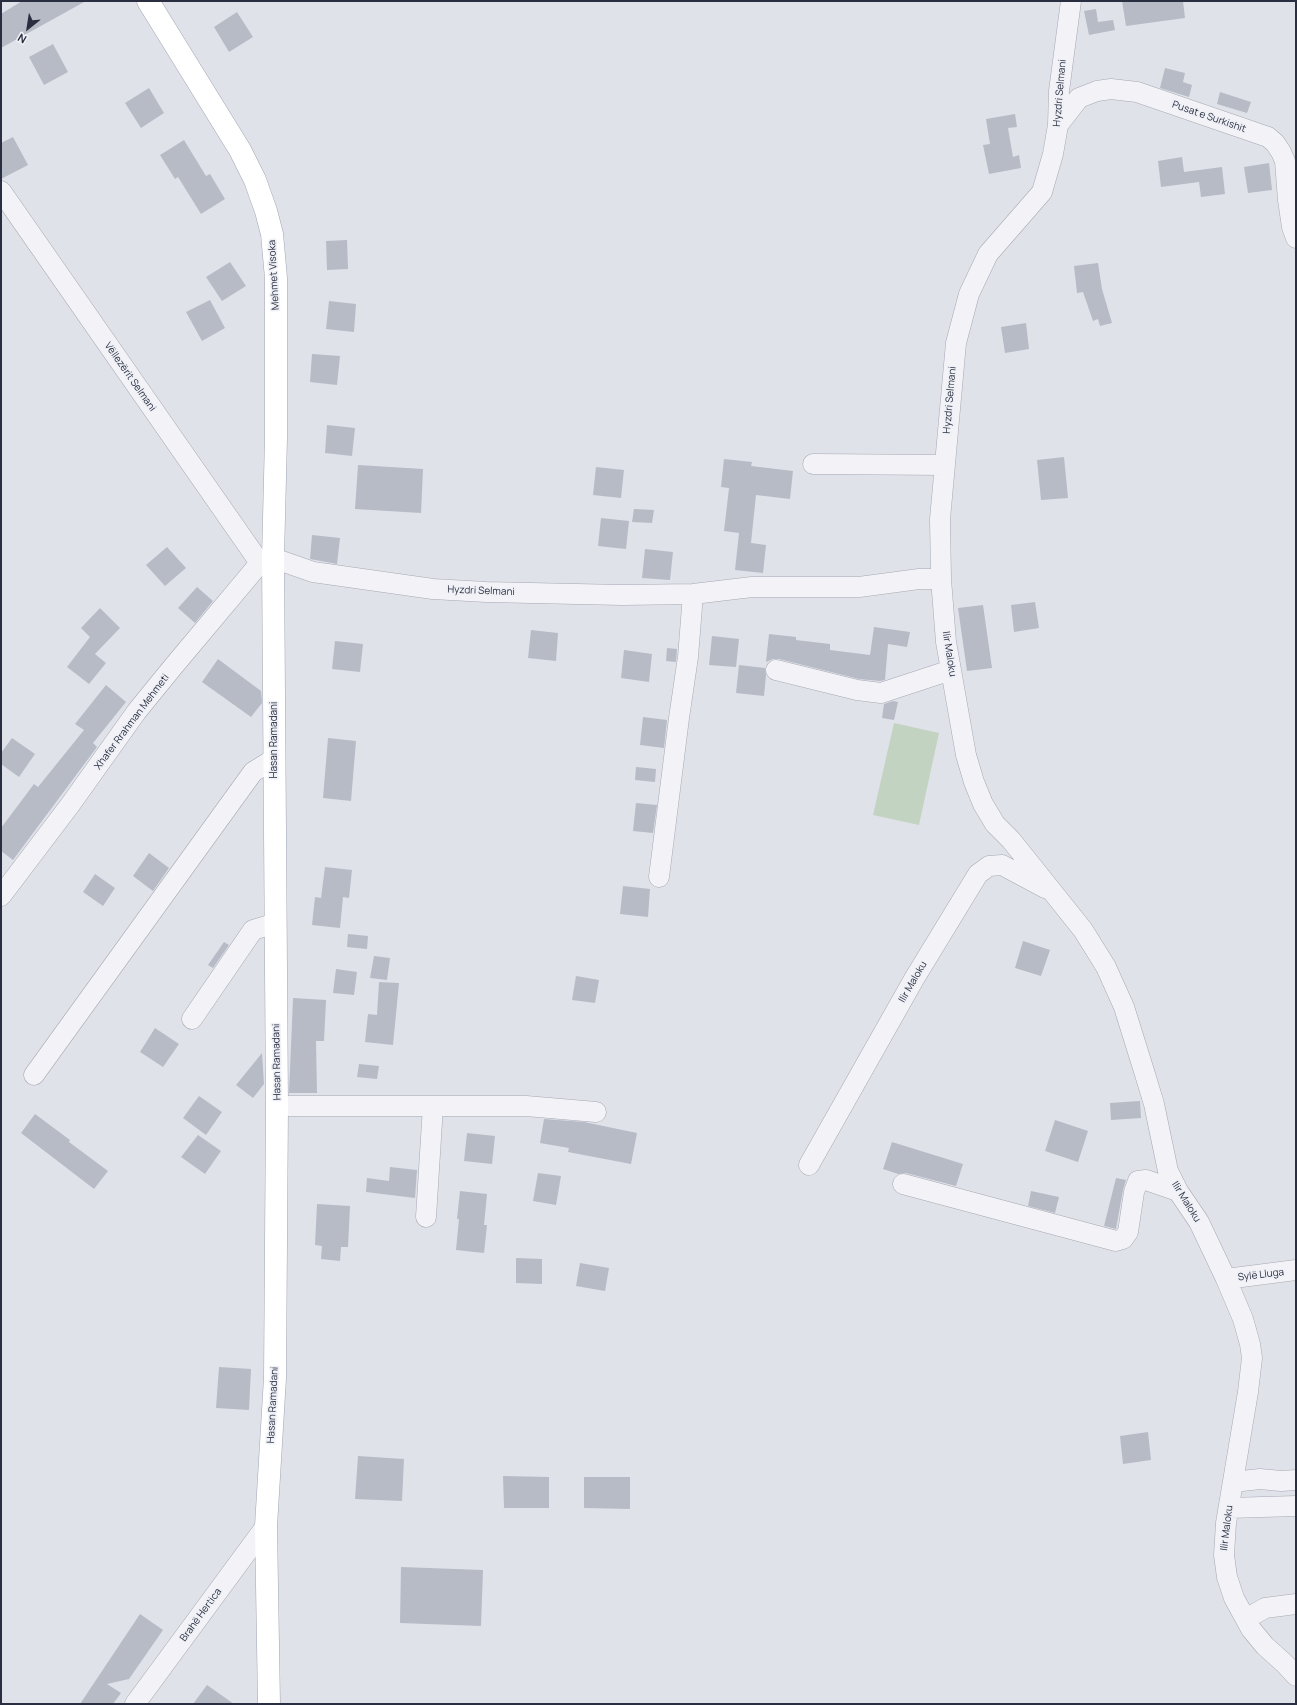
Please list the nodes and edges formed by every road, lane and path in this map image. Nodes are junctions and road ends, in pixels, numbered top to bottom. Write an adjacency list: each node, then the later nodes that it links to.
1 (148, 1): 8 (main road, Mehmet Visoka)
2 (1071, 1): 3 (street, Hyzdri Selmani)
3 (1058, 125): 5 (street, Pusat e Surkishit); 7 (street, Hyzdri Selmani)
4 (1, 191): 8 (street, Vëllezërit Selmani)
5 (1296, 238)
6 (813, 464): 7 (street)
7 (945, 464): 9 (street, Hyzdri Selmani)
8 (266, 560): 10 (street, Hyzdri Selmani); 13 (main road, Hasan Ramadani); 16 (street, Xhafer Rrahman Mehmeti)
9 (941, 579): 10 (street, Hyzdri Selmani); 12 (street, Ilir Maloku)
10 (693, 594): 14 (street)
11 (776, 670): 12 (street)
12 (951, 670): 15 (street, Ilir Maloku)
13 (274, 759): 17 (main road, Hasan Ramadani); 19 (street)
14 (659, 877)
15 (1052, 892): 23 (street, Ilir Maloku); 25 (street, Ilir Maloku)
16 (1, 896)
17 (276, 923): 18 (street); 20 (main road, Hasan Ramadani)
18 (192, 1019)
19 (34, 1075)
20 (277, 1106): 21 (street, Hasan Ramadani); 33 (main road, Hasan Ramadani)
21 (433, 1106): 22 (street, Hasan Ramadani); 26 (street)
22 (596, 1112)
23 (809, 1165)
24 (903, 1184): 25 (street)
25 (1178, 1191): 28 (street, Ilir Maloku)
26 (426, 1217)
27 (1296, 1270): 28 (street, Sylë Lluga)
28 (1226, 1279): 30 (street, Ilir Maloku)
29 (1296, 1480): 30 (street)
30 (1233, 1482): 32 (street, Ilir Maloku)
31 (1296, 1506): 32 (street)
32 (1229, 1508): 35 (street, Ilir Maloku)
33 (266, 1526): 37 (street, Brahë Hertica); 38 (main road, Hasan Ramadani)
34 (1296, 1604): 35 (street)
35 (1246, 1619): 36 (street, Ilir Maloku)
36 (1296, 1676)
37 (135, 1704)
38 (269, 1704)

